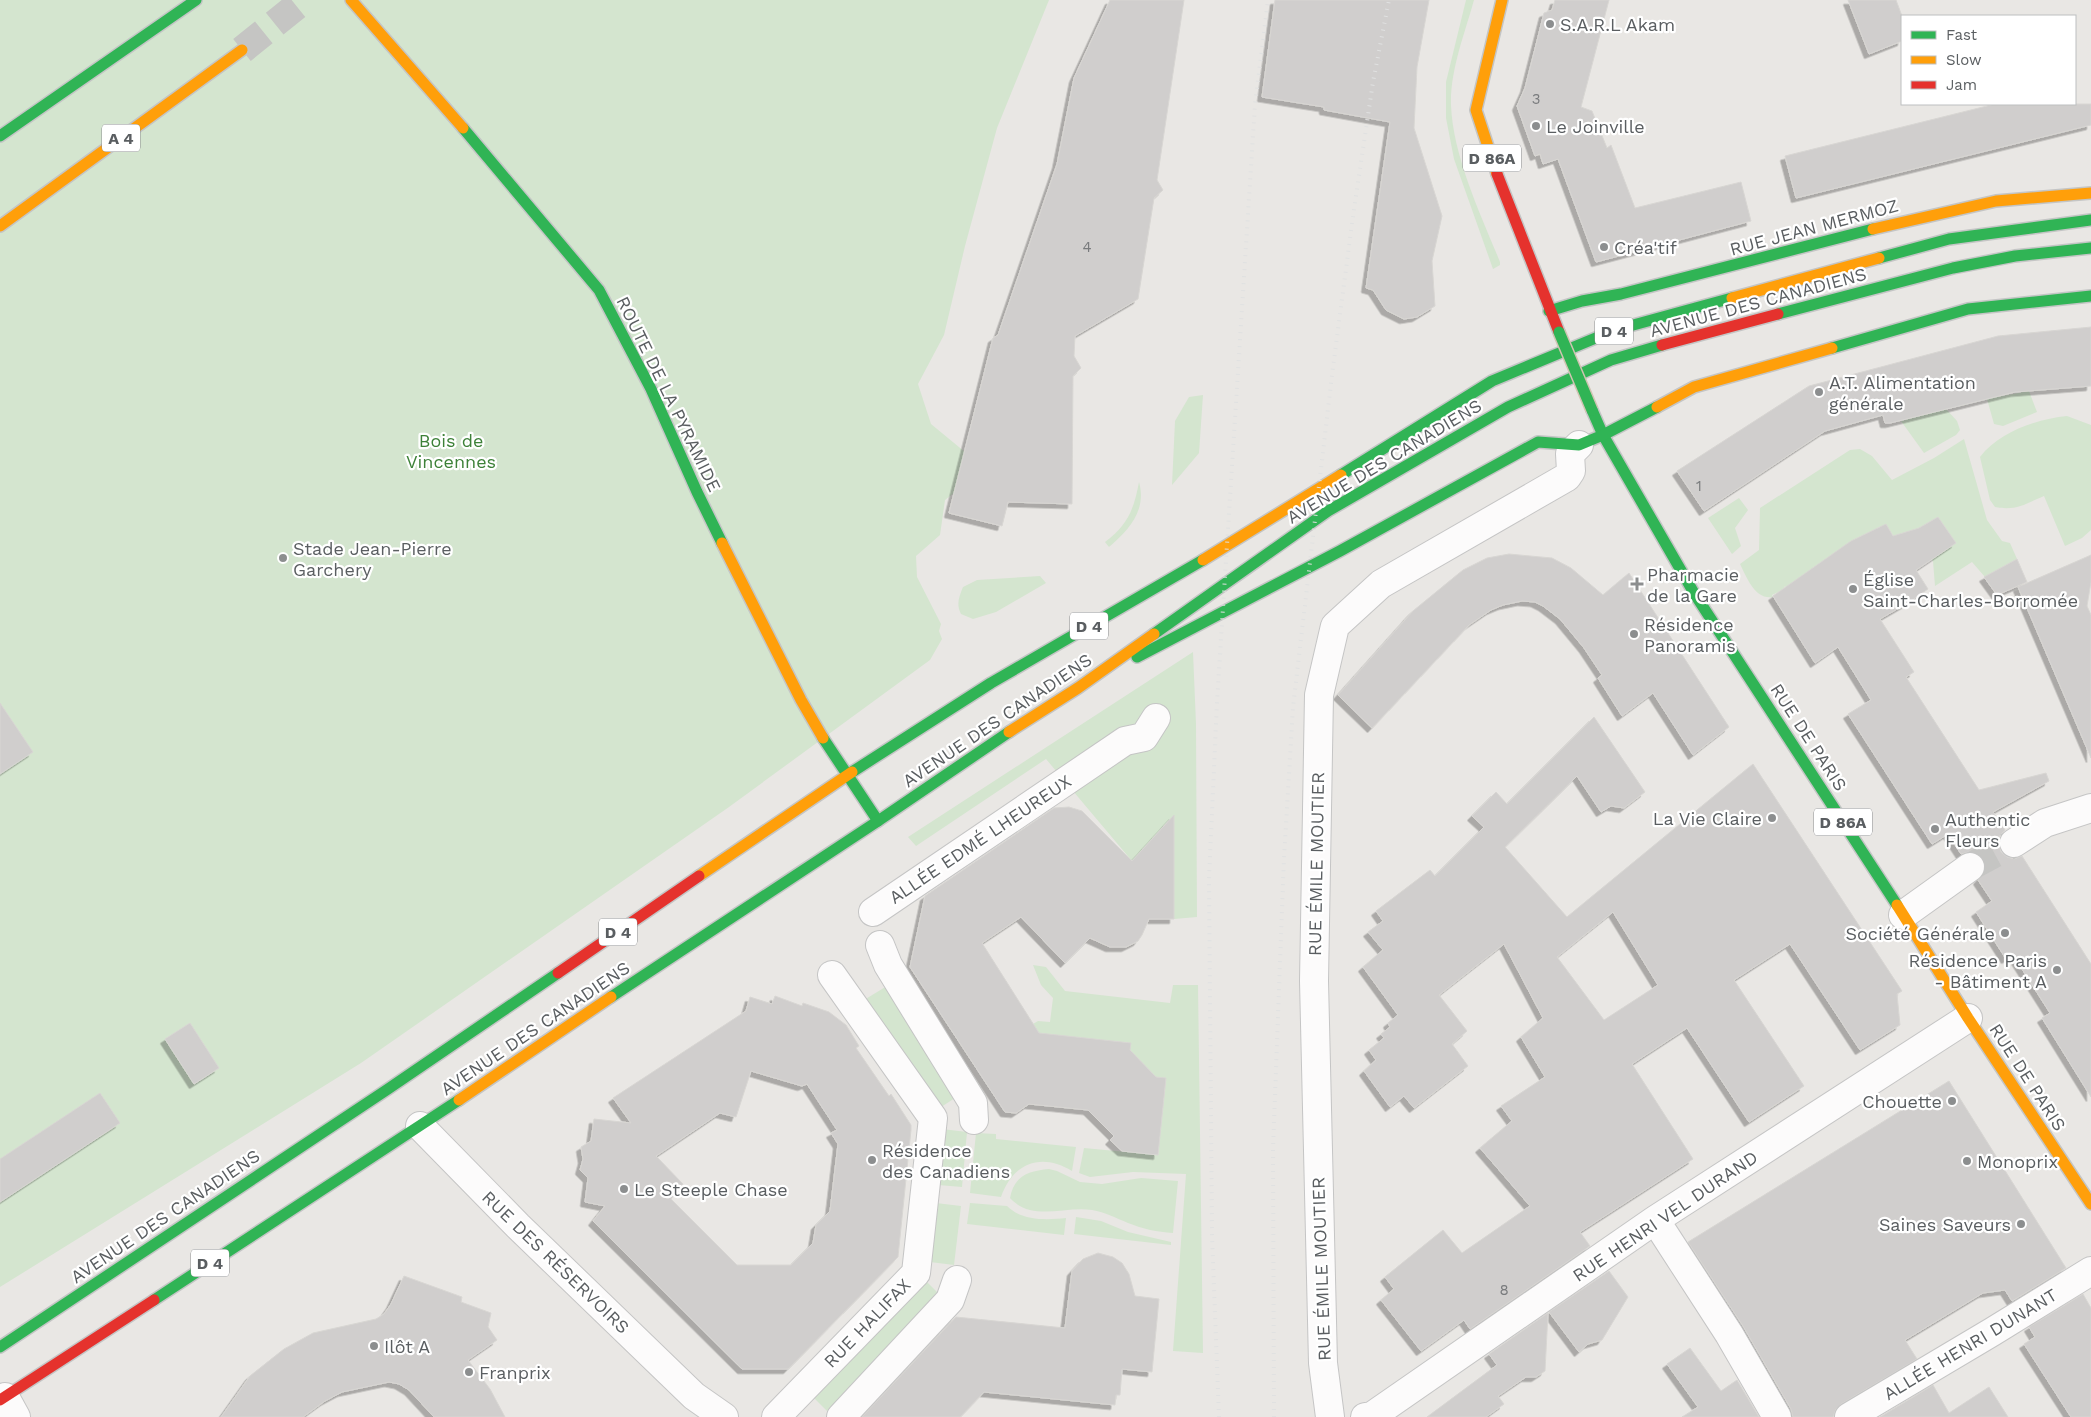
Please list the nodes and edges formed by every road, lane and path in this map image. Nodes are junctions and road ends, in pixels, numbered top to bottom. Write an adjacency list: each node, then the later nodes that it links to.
1 (196, 0): 5 (main road)
2 (350, 0): 15 (main road, ROUTE DE LA PYRAMIDE)
3 (1502, 0): 11 (main road, D 86A)
4 (242, 50): 8 (main road, A 4)
5 (0, 136)
6 (2091, 193): 11 (main road, RUE JEAN MERMOZ)
7 (2091, 220): 15 (main road, AVENUE DES CANADIENS / D 4)
8 (0, 226)
9 (2091, 248): 13 (main road, AVENUE DES CANADIENS / D 4)
10 (2091, 296): 12 (main road)
11 (1549, 311): 12 (main road, D 86A, bridge)
12 (1591, 440): 13 (main road); 21 (main road, RUE DE PARIS / D 86A); 37 (street, RUE ÉMILE MOUTIER)
13 (1078, 688): 17 (main road, AVENUE DES CANADIENS / D 4)
14 (1156, 718): 20 (street, ALLÉE EDMÉ LHEUREUX)
15 (847, 776): 17 (main road, ROUTE DE LA PYRAMIDE); 31 (main road, AVENUE DES CANADIENS / D 4)
16 (2091, 808): 18 (street)
17 (878, 821): 26 (main road, AVENUE DES CANADIENS / D 4)
18 (2014, 843)
19 (1970, 867): 21 (street)
20 (873, 912)
21 (1903, 915): 24 (main road, RUE DE PARIS / D 86A)
22 (880, 945): 25 (street)
23 (832, 975): 35 (street, RUE HALIFAX)
24 (1968, 1018): 27 (main road, RUE DE PARIS / D 86A); 38 (street, RUE HENRI VEL DURAND)
25 (974, 1120)
26 (420, 1126): 32 (main road, AVENUE DES CANADIENS / D 4); 33 (street, RUE DES RÉSERVOIRS)
27 (2091, 1204)
28 (1663, 1232): 39 (street)
29 (2091, 1271): 40 (street, ALLÉE HENRI DUNANT)
30 (957, 1280): 36 (street)
31 (0, 1347)
32 (7, 1405)
33 (700, 1407): 34 (street, RUE DES RÉSERVOIRS)
34 (724, 1417)
35 (776, 1417)
36 (840, 1417)
37 (1330, 1417)
38 (1366, 1417)
39 (1777, 1417)
40 (1849, 1417)

